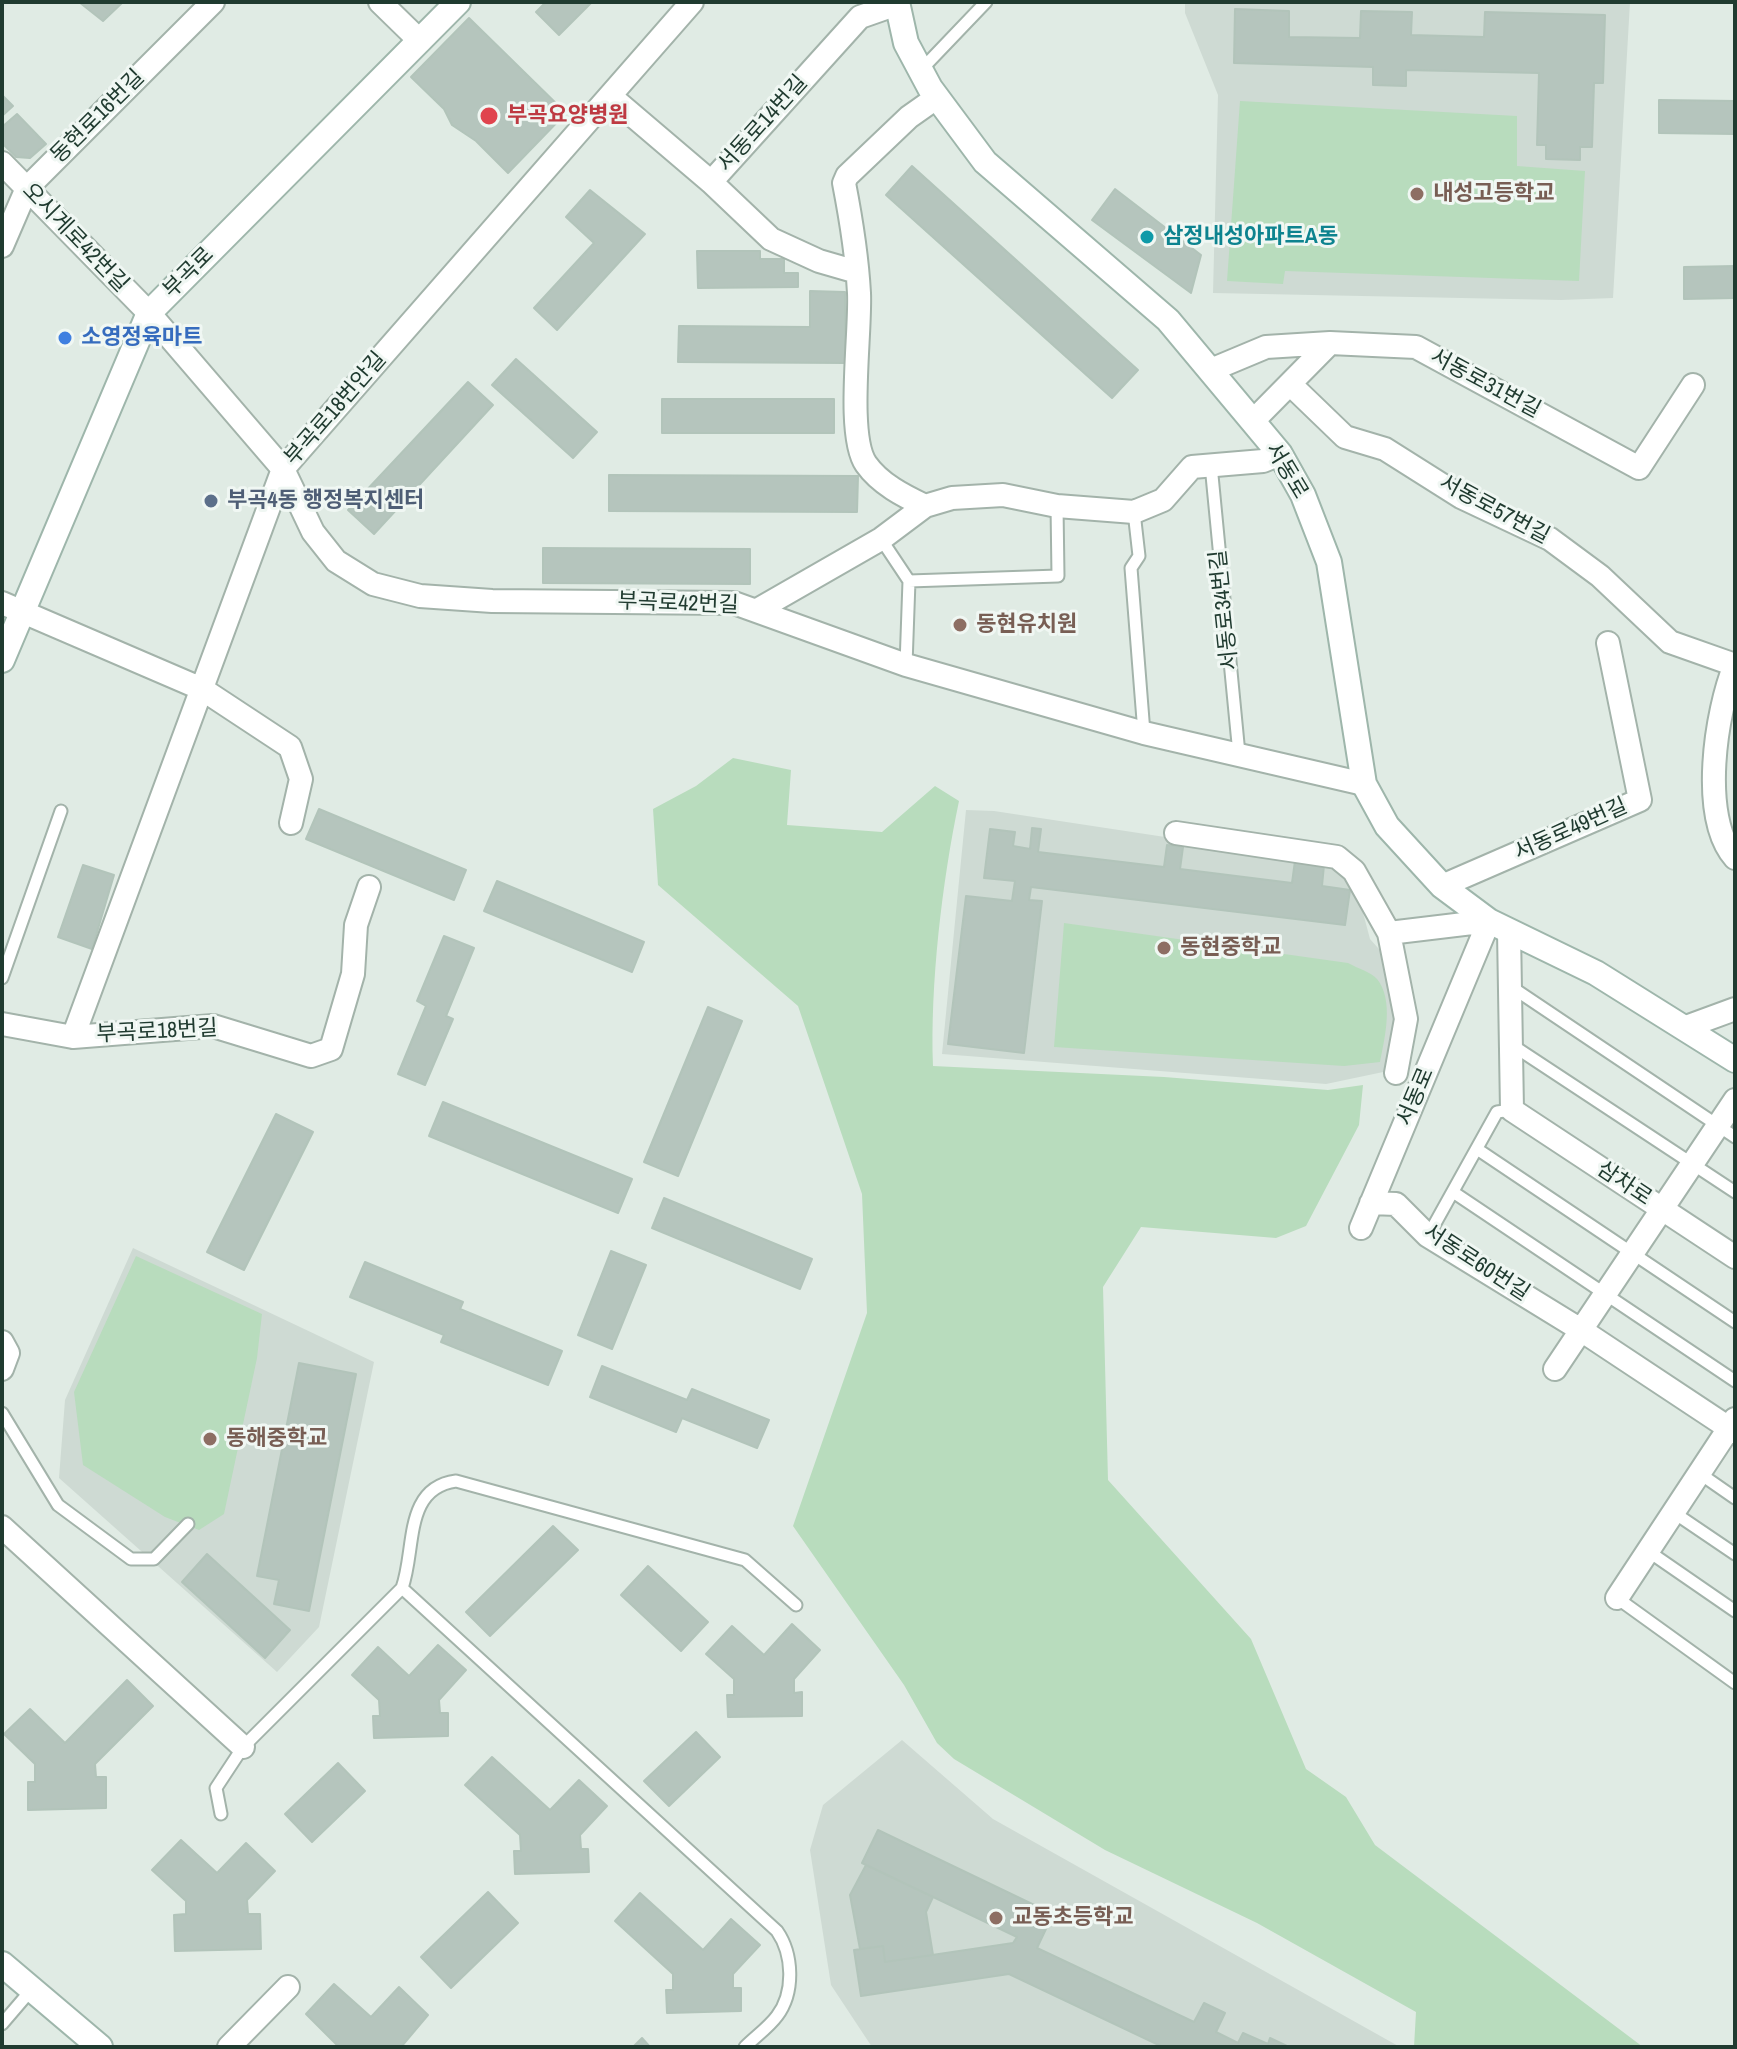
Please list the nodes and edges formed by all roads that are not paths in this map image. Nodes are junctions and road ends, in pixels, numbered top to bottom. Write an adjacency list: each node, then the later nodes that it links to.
1 (213, 2): 13 (street, 동현로16번길)
2 (380, 2): 7 (street)
3 (458, 2): 7 (street, 부곡로)
4 (692, 2): 9 (street, 부곡로18번안길)
5 (986, 2): 8 (lane)
6 (897, 3): 8 (street, 서동로); 12 (street, 서동로14번길)
7 (420, 41): 16 (street, 부곡로)
8 (921, 70): 10 (street, 서동로)
9 (610, 96): 12 (street); 24 (street, 부곡로18번안길)
10 (936, 98): 15 (street); 18 (street, 서동로)
11 (2, 163): 13 (street, 오시게로42번길)
12 (711, 182): 15 (street, 서동로14번길)
13 (27, 188): 14 (street, 동현로16번길); 16 (street, 오시게로42번길)
14 (2, 246)
15 (857, 272): 25 (street)
16 (149, 313): 24 (street, 부곡로42번길); 30 (street, 부곡로)
17 (1330, 343): 18 (street); 19 (street); 20 (street, 서동로31번길)
18 (1211, 370): 21 (street, 서동로)
19 (1290, 384): 21 (street); 35 (street, 서동로57번길)
20 (1693, 385)
21 (1253, 421): 22 (street, 서동로)
22 (1280, 454): 23 (street); 39 (street, 서동로)
23 (1211, 465): 27 (street); 38 (lane, 서동로34번길)
24 (283, 469): 31 (street, 부곡로42번길); 36 (street, 부곡로18번안길)
25 (925, 506): 26 (street); 28 (street)
26 (1057, 506): 27 (street); 29 (lane)
27 (1134, 512): 37 (lane)
28 (881, 539): 29 (lane); 31 (street)
29 (909, 581): 34 (lane)
30 (12, 607): 33 (street, 부곡로); 36 (street)
31 (759, 609): 34 (street, 부곡로42번길)
32 (1608, 643): 44 (street, 서동로49번길)
33 (2, 660)
34 (906, 665): 37 (street, 부곡로42번길)
35 (1735, 665): 43 (street, 서동로57번길)
36 (202, 689): 41 (street); 53 (street, 부곡로18번안길)
37 (1144, 733): 38 (street, 부곡로42번길)
38 (1239, 754): 39 (street, 부곡로42번길)
39 (1364, 784): 44 (street, 서동로)
40 (61, 811): 48 (lane)
41 (291, 823)
42 (1176, 833): 47 (street)
43 (1735, 858)
44 (1442, 886): 46 (street, 서동로)
45 (369, 887): 53 (street, 부곡로18번길)
46 (1499, 926): 47 (street); 49 (street); 52 (street, 서동로); 64 (street, 서동로)
47 (1389, 933): 56 (street)
48 (2, 978)
49 (1509, 985): 54 (street); 59 (lane)
50 (1735, 1009): 52 (street)
51 (2, 1024): 53 (street, 부곡로18번길)
52 (1686, 1027): 55 (street, 서동로)
53 (73, 1037)
54 (1510, 1043): 58 (street); 61 (lane)
55 (1735, 1060)
56 (1396, 1073)
57 (1735, 1100): 59 (street)
58 (1512, 1110): 60 (lane); 65 (street, 삼차로)
59 (1726, 1131): 61 (street)
60 (1477, 1149): 62 (lane); 68 (lane)
61 (1692, 1164): 63 (lane); 65 (street)
62 (1453, 1192): 67 (lane); 70 (lane, 서동로60번길)
63 (1735, 1192)
64 (1371, 1203): 66 (street, 서동로); 67 (street, 서동로60번길)
65 (1662, 1209): 68 (street); 69 (street, 삼차로)
66 (1361, 1228)
67 (1428, 1236): 72 (street, 서동로60번길)
68 (1632, 1254): 70 (street); 71 (lane)
69 (1735, 1257)
70 (1605, 1294): 72 (street); 76 (lane, 서동로60번길)
71 (1735, 1322)
72 (1581, 1330): 75 (street); 78 (street, 서동로60번길)
73 (2, 1342): 74 (street)
74 (2, 1369)
75 (1555, 1369)
76 (1735, 1381)
77 (2, 1413): 82 (lane)
78 (1733, 1427): 79 (street)
79 (1699, 1473): 80 (lane); 81 (street)
80 (1735, 1498)
81 (1673, 1512): 84 (street); 85 (lane)
82 (188, 1524)
83 (2, 1527): 91 (street)
84 (1648, 1551): 87 (street); 89 (lane)
85 (1735, 1554)
86 (402, 1588): 88 (lane); 91 (lane); 99 (lane)
87 (1617, 1598): 90 (lane)
88 (796, 1605)
89 (1735, 1611)
90 (1735, 1683)
91 (243, 1747): 92 (lane)
92 (221, 1814)
93 (2, 1964): 95 (street)
94 (288, 1987): 98 (street)
95 (32, 1989): 96 (lane); 97 (street)
96 (2, 2024)
97 (94, 2045)
98 (229, 2047)
99 (745, 2047)

